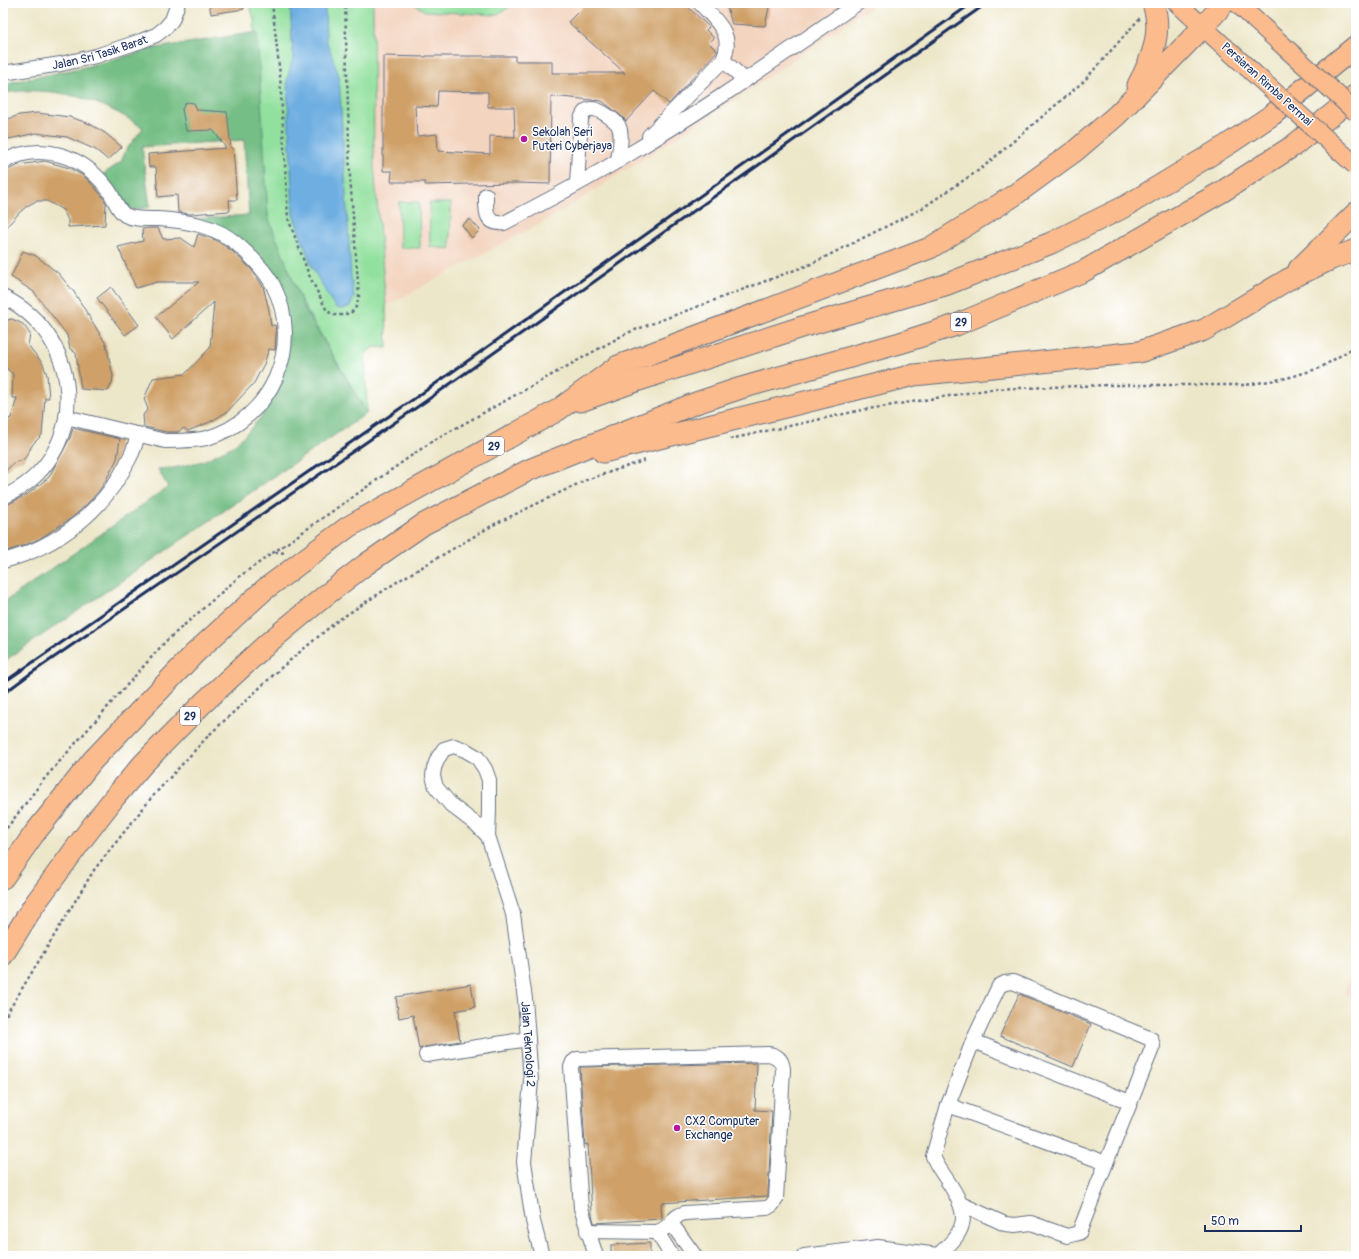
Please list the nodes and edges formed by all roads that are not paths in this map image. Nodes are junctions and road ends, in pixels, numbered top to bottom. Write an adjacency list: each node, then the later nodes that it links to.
1 (178, 3): 11 (street, Jalan Sri Tasik Barat)
2 (700, 3): 10 (street)
3 (858, 3): 12 (street)
4 (1153, 3): 15 (highway)
5 (1177, 3): 8 (main road, Persiaran Rimba Permai)
6 (1224, 3): 8 (highway)
7 (1237, 3): 14 (main road, bridge)
8 (1202, 27): 15 (highway); 19 (main road, Persiaran Rimba Permai, bridge)
9 (1356, 46): 26 (highway, 29)
10 (723, 60): 12 (street); 16 (street)
11 (3, 73)
12 (745, 80): 16 (street)
13 (1356, 95): 29 (highway, 29)
14 (1356, 112)
15 (1117, 115): 26 (highway)
16 (632, 153): 17 (street)
17 (618, 161): 20 (street); 20 (street)
18 (3, 162): 28 (street)
19 (1356, 165)
20 (577, 184): 21 (street)
21 (486, 195)
22 (1356, 213): 24 (highway)
23 (1356, 250): 24 (highway)
24 (1287, 280): 29 (highway)
25 (3, 297): 27 (street)
26 (558, 410): 33 (highway, 29)
27 (66, 417): 28 (street); 30 (street)
28 (138, 434): 31 (street)
29 (529, 470): 34 (highway, 29)
30 (3, 497)
31 (3, 561)
32 (488, 836): 32 (street, Jalan Teknologi 2); 35 (street, Jalan Teknologi 2)
33 (3, 878)
34 (3, 954)
35 (528, 1039): 37 (street); 46 (street, Jalan Teknologi 2)
36 (973, 1041): 38 (street); 38 (street); 39 (street)
37 (426, 1056)
38 (1130, 1102): 40 (street)
39 (948, 1104): 40 (street); 41 (street)
40 (1106, 1163): 41 (street)
41 (961, 1204): 45 (street)
42 (671, 1223): 43 (street); 44 (street); 49 (street)
43 (587, 1231): 44 (street); 47 (street)
44 (657, 1232): 48 (street)
45 (942, 1255): 50 (street)
46 (542, 1256)
47 (596, 1256)
48 (672, 1256)
49 (695, 1256)
50 (804, 1256)

